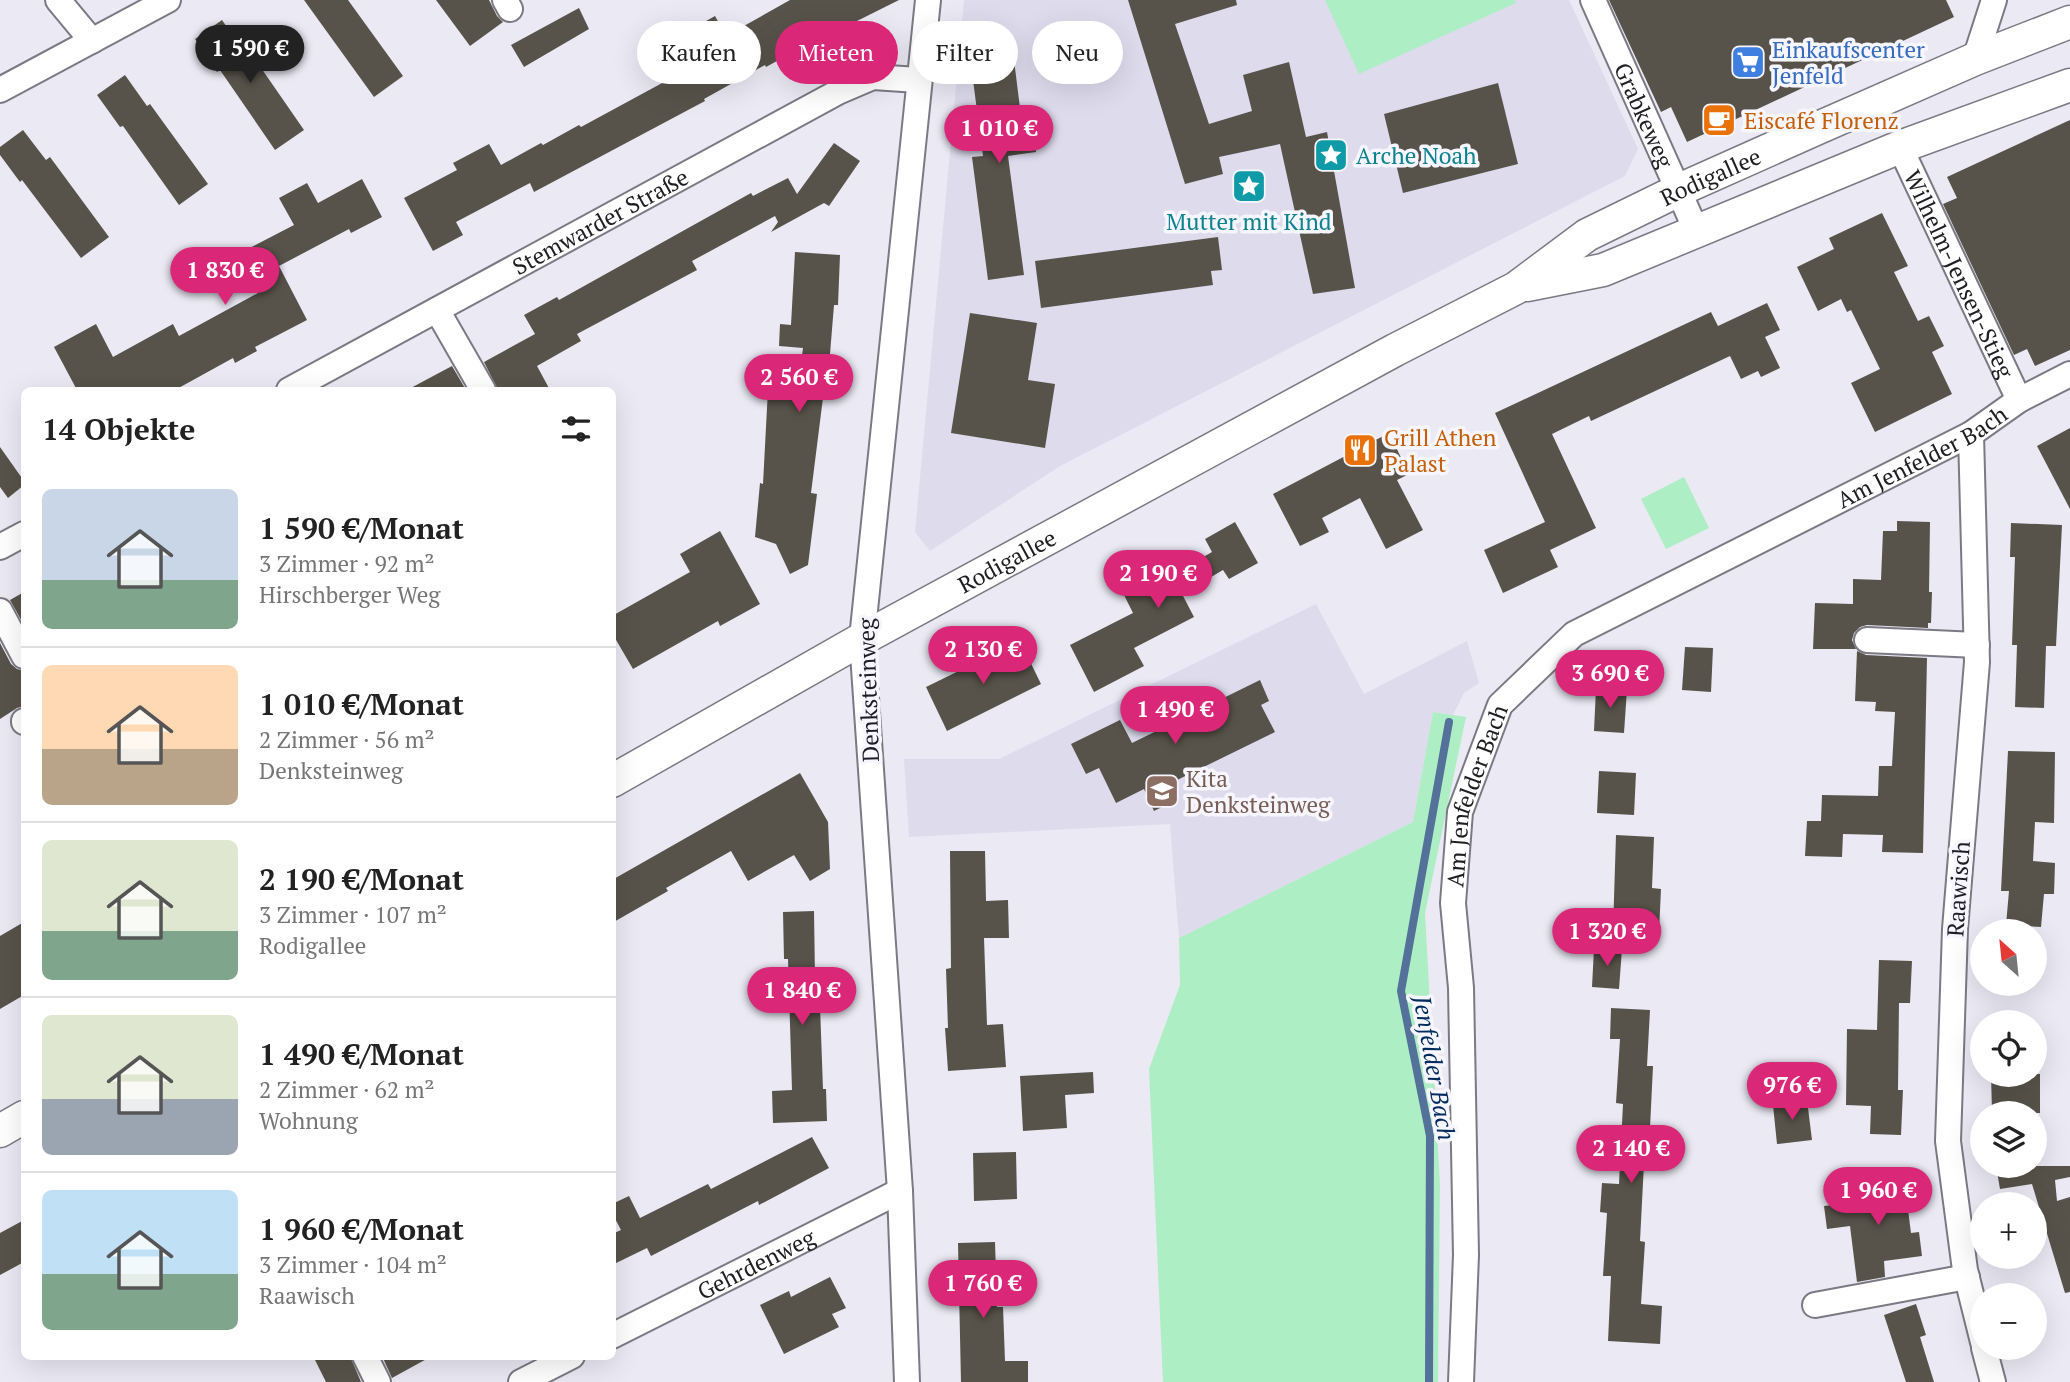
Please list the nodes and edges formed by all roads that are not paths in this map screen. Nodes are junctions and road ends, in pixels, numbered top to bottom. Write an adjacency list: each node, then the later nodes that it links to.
1 (58, 0): 8 (street)
2 (168, 0): 8 (street)
3 (928, 0): 6 (street, Denksteinweg)
4 (1593, 0): 15 (street, Grabkeweg)
5 (1994, 0): 9 (street)
6 (925, 21)
7 (2070, 22): 9 (main road, Rodigallee)
8 (92, 41): 13 (street)
9 (1975, 59): 15 (main road, Rodigallee)
10 (912, 79): 18 (street, Stemwarder Straße)
11 (918, 84): 27 (street, Denksteinweg)
12 (2070, 85): 14 (main road, Rodigallee)
13 (0, 90)
14 (1900, 147): 16 (main road, Rodigallee); 22 (street, Wilhelm-Jensen-Stieg)
15 (1679, 190): 16 (street, Grabkeweg); 17 (main road, Rodigallee)
16 (1696, 230): 17 (main road, Rodigallee)
17 (1516, 288): 27 (main road, Rodigallee)
18 (437, 310): 20 (street, Stemwarder Straße); 21 (street)
19 (2070, 374): 22 (street, Am Jenfelder Bach)
20 (295, 387)
21 (481, 387)
22 (2018, 400): 23 (street, Am Jenfelder Bach)
23 (1971, 434): 29 (street, Raawisch); 46 (street, Am Jenfelder Bach)
24 (21, 535): 25 (street)
25 (1, 545)
26 (0, 611): 30 (street)
27 (862, 639): 31 (main road, Rodigallee); 34 (street, Denksteinweg)
28 (1867, 640): 29 (street)
29 (1977, 645): 35 (street, Raawisch)
30 (21, 650)
31 (616, 779)
32 (21, 1119): 33 (main road)
33 (0, 1131)
34 (900, 1191): 38 (street, Gehrdenweg); 45 (street, Denksteinweg)
35 (1967, 1277): 36 (street, Raawisch); 37 (street)
36 (1970, 1289)
37 (1815, 1305)
38 (616, 1334)
39 (367, 1360): 43 (street)
40 (564, 1360): 44 (street)
41 (1987, 1360): 42 (street)
42 (1992, 1380)
43 (378, 1382)
44 (521, 1382)
45 (908, 1382)
46 (1461, 1382)

